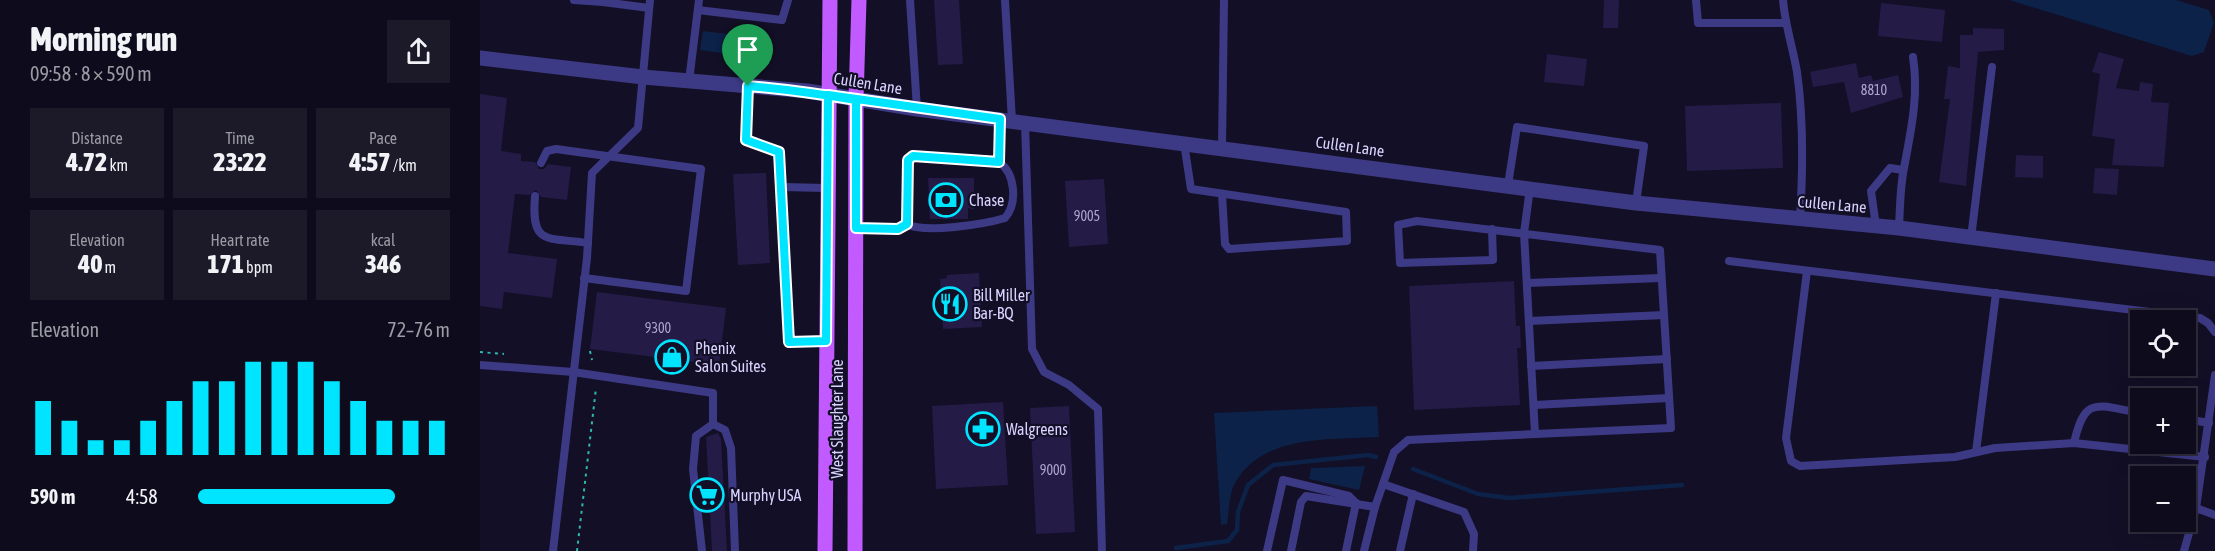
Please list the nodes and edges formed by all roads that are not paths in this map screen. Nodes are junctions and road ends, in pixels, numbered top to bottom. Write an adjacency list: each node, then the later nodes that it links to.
1 (574, 0): 11 (lane)
2 (699, 0): 13 (lane)
3 (788, 0): 13 (lane)
4 (830, 0): 21 (main road, West Slaughter Lane)
5 (858, 0): 22 (main road, West Slaughter Lane)
6 (910, 0): 23 (lane)
7 (1005, 0): 24 (lane)
8 (1224, 0): 26 (lane)
9 (1696, 0): 14 (lane)
10 (1783, 0): 14 (lane)
11 (603, 1): 12 (lane)
12 (650, 4): 18 (lane)
13 (698, 10): 19 (lane)
14 (1785, 23): 38 (lane)
15 (1913, 57): 30 (lane)
16 (480, 58): 18 (street, Cullen Lane)
17 (1992, 67): 45 (lane)
18 (642, 77): 19 (street, Cullen Lane); 27 (lane)
19 (689, 81): 20 (street, Cullen Lane)
20 (748, 86): 21 (street, Cullen Lane); 32 (lane)
21 (828, 95): 22 (street, Cullen Lane); 33 (main road, West Slaughter Lane)
22 (856, 100): 23 (street, Cullen Lane); 41 (main road, West Slaughter Lane)
23 (917, 109): 24 (street, Cullen Lane)
24 (1012, 121): 25 (street, Cullen Lane); 28 (lane); 85 (lane)
25 (1184, 143): 26 (street, Cullen Lane); 35 (lane)
26 (1222, 147): 31 (street, Cullen Lane)
27 (610, 155): 29 (lane); 46 (lane); 50 (lane)
28 (999, 162): 39 (lane); 39 (lane)
29 (541, 163)
30 (1903, 170): 40 (lane); 42 (lane)
31 (1508, 185): 34 (street, Cullen Lane); 37 (lane)
32 (781, 187): 33 (lane); 57 (lane)
33 (827, 188): 57 (main road, West Slaughter Lane)
34 (1530, 188): 37 (street, Cullen Lane); 44 (lane)
35 (1222, 194): 35 (lane)
36 (535, 196): 46 (lane)
37 (1636, 203): 38 (street, Cullen Lane)
38 (1800, 219): 40 (street, Cullen Lane)
39 (907, 224): 41 (lane)
40 (1876, 226): 42 (street, Cullen Lane)
41 (856, 228): 84 (main road, West Slaughter Lane)
42 (1899, 228): 45 (street, Cullen Lane)
43 (1492, 229): 43 (lane); 44 (lane)
44 (1524, 233): 51 (lane); 52 (lane)
45 (1971, 238): 48 (street, Cullen Lane)
46 (588, 243): 50 (lane)
47 (1729, 261): 49 (lane)
48 (2215, 269)
49 (1806, 271): 53 (lane); 71 (lane)
50 (585, 278): 61 (lane)
51 (1661, 278): 52 (lane); 54 (lane)
52 (1527, 283): 55 (lane)
53 (1996, 293): 56 (lane); 71 (lane)
54 (1664, 315): 55 (lane); 58 (lane)
55 (1529, 321): 60 (lane)
56 (2215, 332)
57 (826, 341): 83 (main road, West Slaughter Lane)
58 (1667, 359): 60 (lane); 63 (lane)
59 (480, 365): 61 (lane)
60 (1531, 366): 64 (lane)
61 (573, 372): 68 (lane); 80 (lane)
62 (2215, 375): 67 (lane)
63 (1669, 398): 64 (lane); 69 (lane)
64 (1534, 405): 69 (lane)
65 (2130, 411): 70 (lane)
66 (2196, 421): 67 (lane)
67 (2209, 423): 72 (lane)
68 (713, 424): 81 (lane); 82 (lane)
69 (1535, 434): 73 (lane)
70 (2074, 443): 71 (lane); 72 (lane)
71 (1976, 452)
72 (2205, 457): 77 (lane)
73 (1383, 484): 74 (lane); 76 (lane)
74 (1413, 494): 90 (lane); 91 (lane)
75 (1356, 503): 76 (lane); 86 (lane); 87 (lane); 88 (lane)
76 (1375, 507): 89 (lane)
77 (2196, 508): 78 (lane)
78 (2215, 515)
79 (2189, 532): 92 (lane)
80 (553, 551)
81 (702, 551)
82 (735, 551)
83 (825, 551)
84 (855, 551)
85 (1102, 551)
86 (1267, 551)
87 (1291, 551)
88 (1346, 551)
89 (1364, 551)
90 (1400, 551)
91 (1473, 551)
92 (2184, 551)

